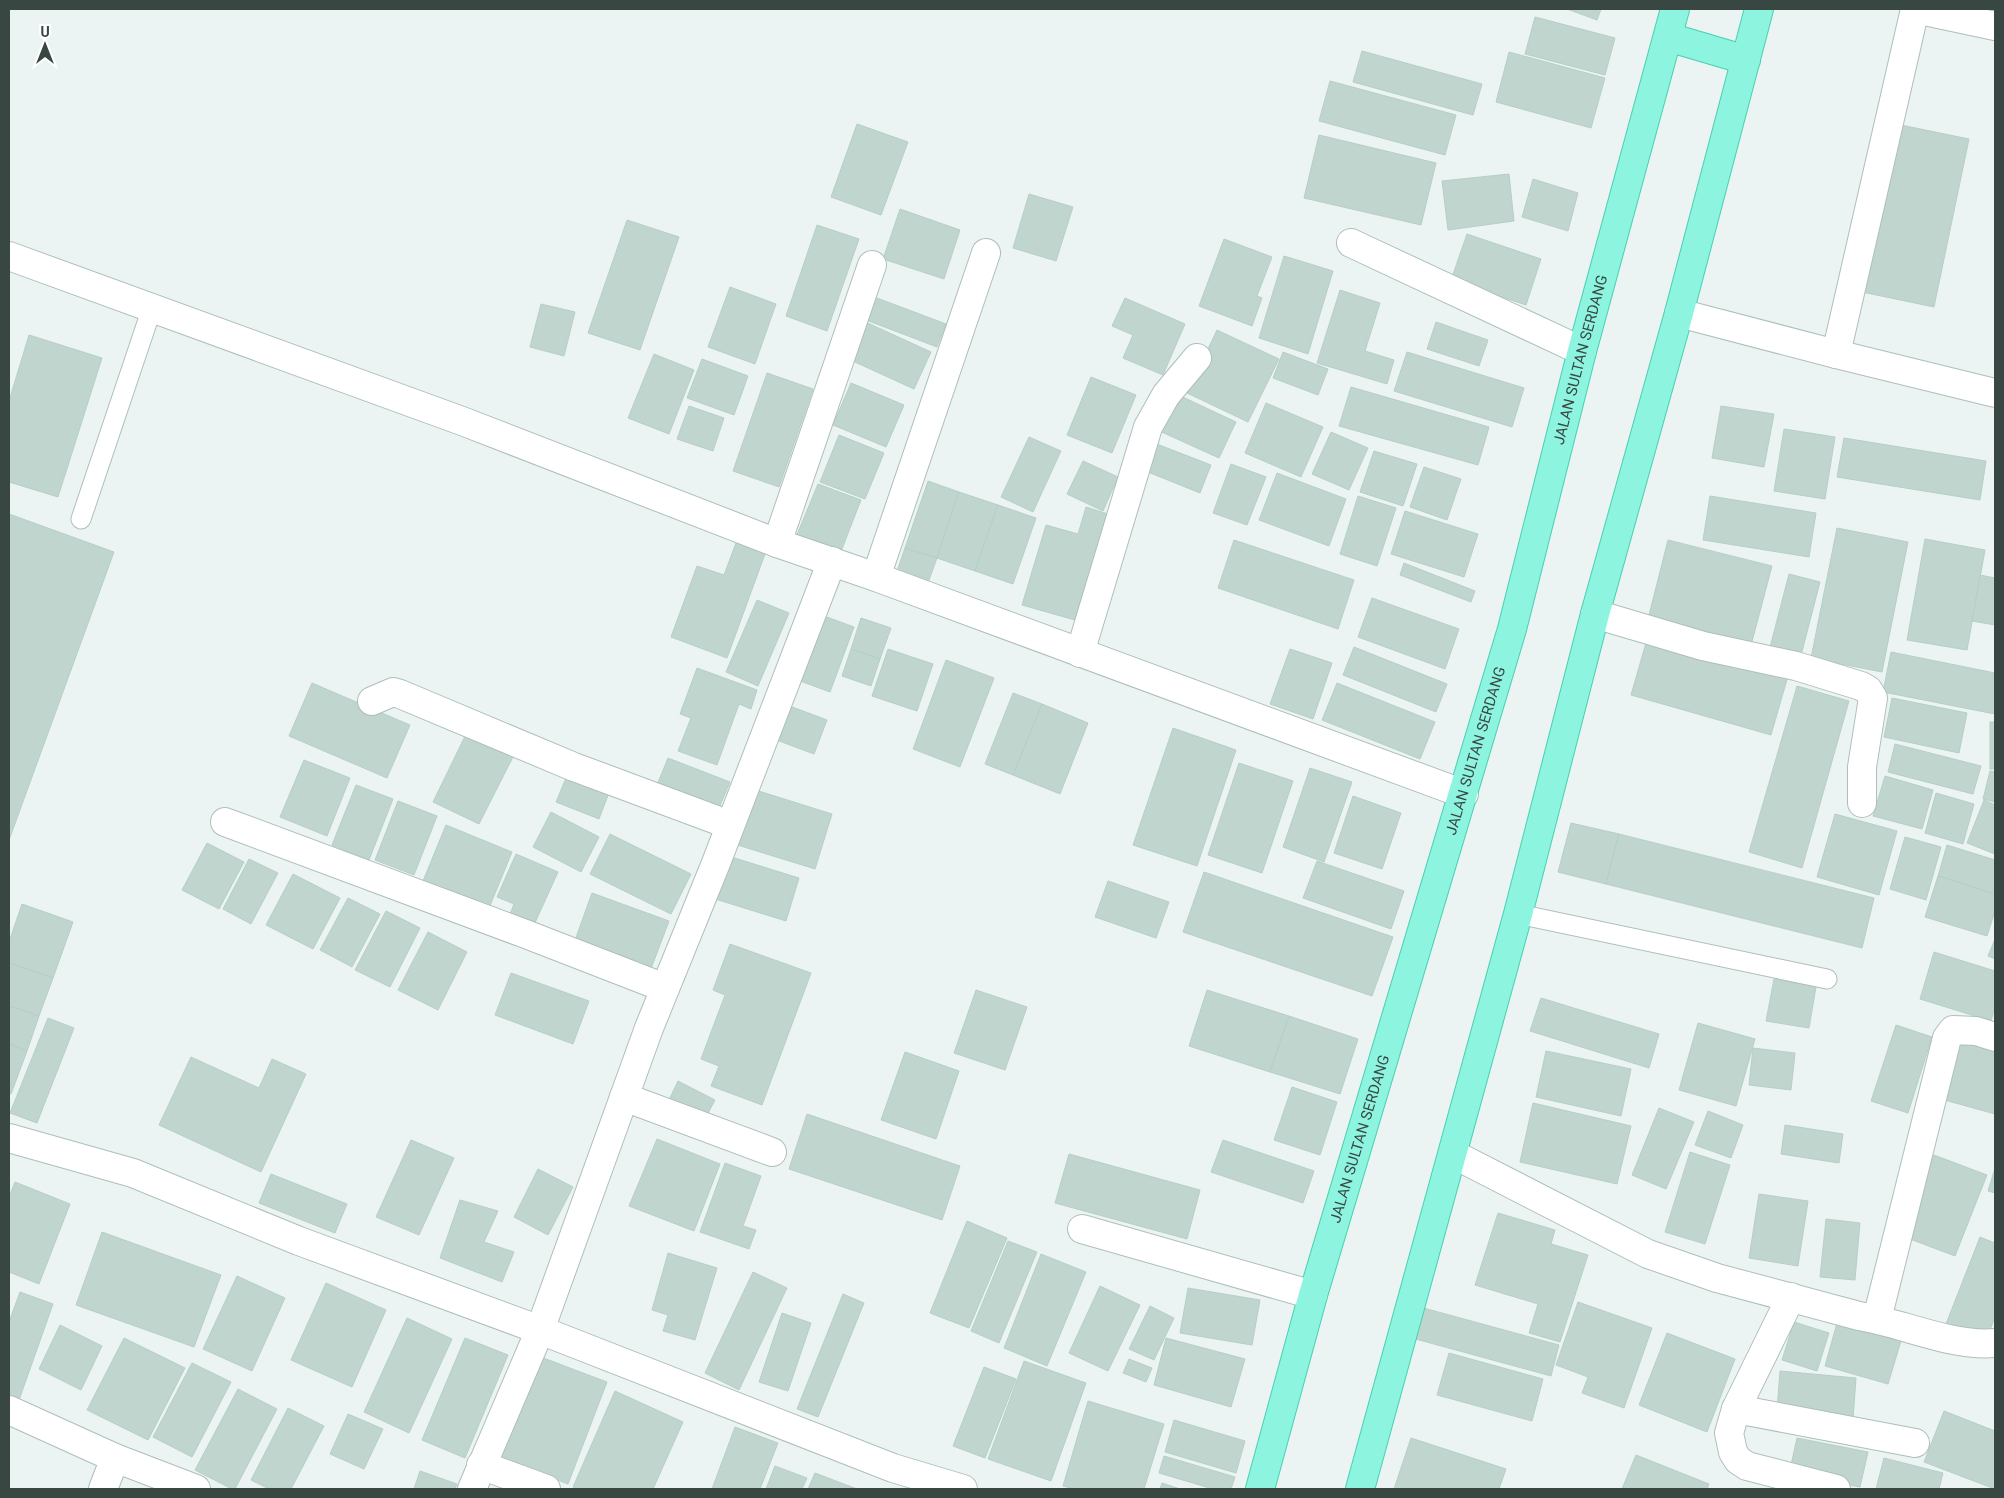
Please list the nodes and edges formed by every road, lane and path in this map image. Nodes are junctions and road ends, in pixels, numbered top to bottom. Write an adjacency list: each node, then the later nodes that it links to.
1 (1675, 9): 5 (highway, JALAN SULTAN SERDANG)
2 (1759, 9): 6 (highway)
3 (1915, 9): 4 (street); 14 (street)
4 (1995, 26)
5 (1668, 37): 6 (highway); 13 (highway, JALAN SULTAN SERDANG)
6 (1746, 60): 12 (highway)
7 (1351, 243): 13 (street)
8 (986, 253): 20 (street)
9 (9, 256): 11 (street)
10 (872, 265): 18 (street)
11 (152, 308): 17 (lane); 18 (street)
12 (1679, 313): 14 (street); 21 (highway)
13 (1582, 351): 24 (highway, JALAN SULTAN SERDANG)
14 (1836, 354): 16 (street)
15 (1198, 358): 22 (street)
16 (1995, 393)
17 (80, 519)
18 (777, 543): 19 (street)
19 (832, 561): 20 (street); 27 (street)
20 (876, 577): 22 (street)
21 (1595, 614): 25 (street); 28 (highway)
22 (1080, 654): 24 (street)
23 (372, 701): 27 (street)
24 (1464, 794): 37 (highway, JALAN SULTAN SERDANG)
25 (1862, 803)
26 (224, 822): 30 (street)
27 (730, 825): 30 (street)
28 (1518, 914): 29 (lane); 35 (highway)
29 (1827, 979)
30 (664, 988): 32 (street)
31 (1995, 1037): 39 (street)
32 (624, 1097): 34 (street); 40 (street)
33 (9, 1138): 40 (street)
34 (772, 1152)
35 (1453, 1154): 38 (street); 53 (highway)
36 (1082, 1229): 37 (street)
37 (1313, 1295): 52 (highway, JALAN SULTAN SERDANG)
38 (1791, 1297): 39 (street); 42 (street)
39 (1878, 1319): 41 (street)
40 (540, 1330): 46 (street); 47 (street)
41 (1995, 1343)
42 (1736, 1409): 44 (street); 54 (street)
43 (9, 1410): 45 (street)
44 (1915, 1443)
45 (115, 1458): 48 (street); 49 (street)
46 (476, 1477): 50 (street)
47 (888, 1478): 51 (street)
48 (103, 1489)
49 (196, 1489)
50 (546, 1489)
51 (963, 1489)
52 (1260, 1489)
53 (1360, 1489)
54 (1836, 1489)

